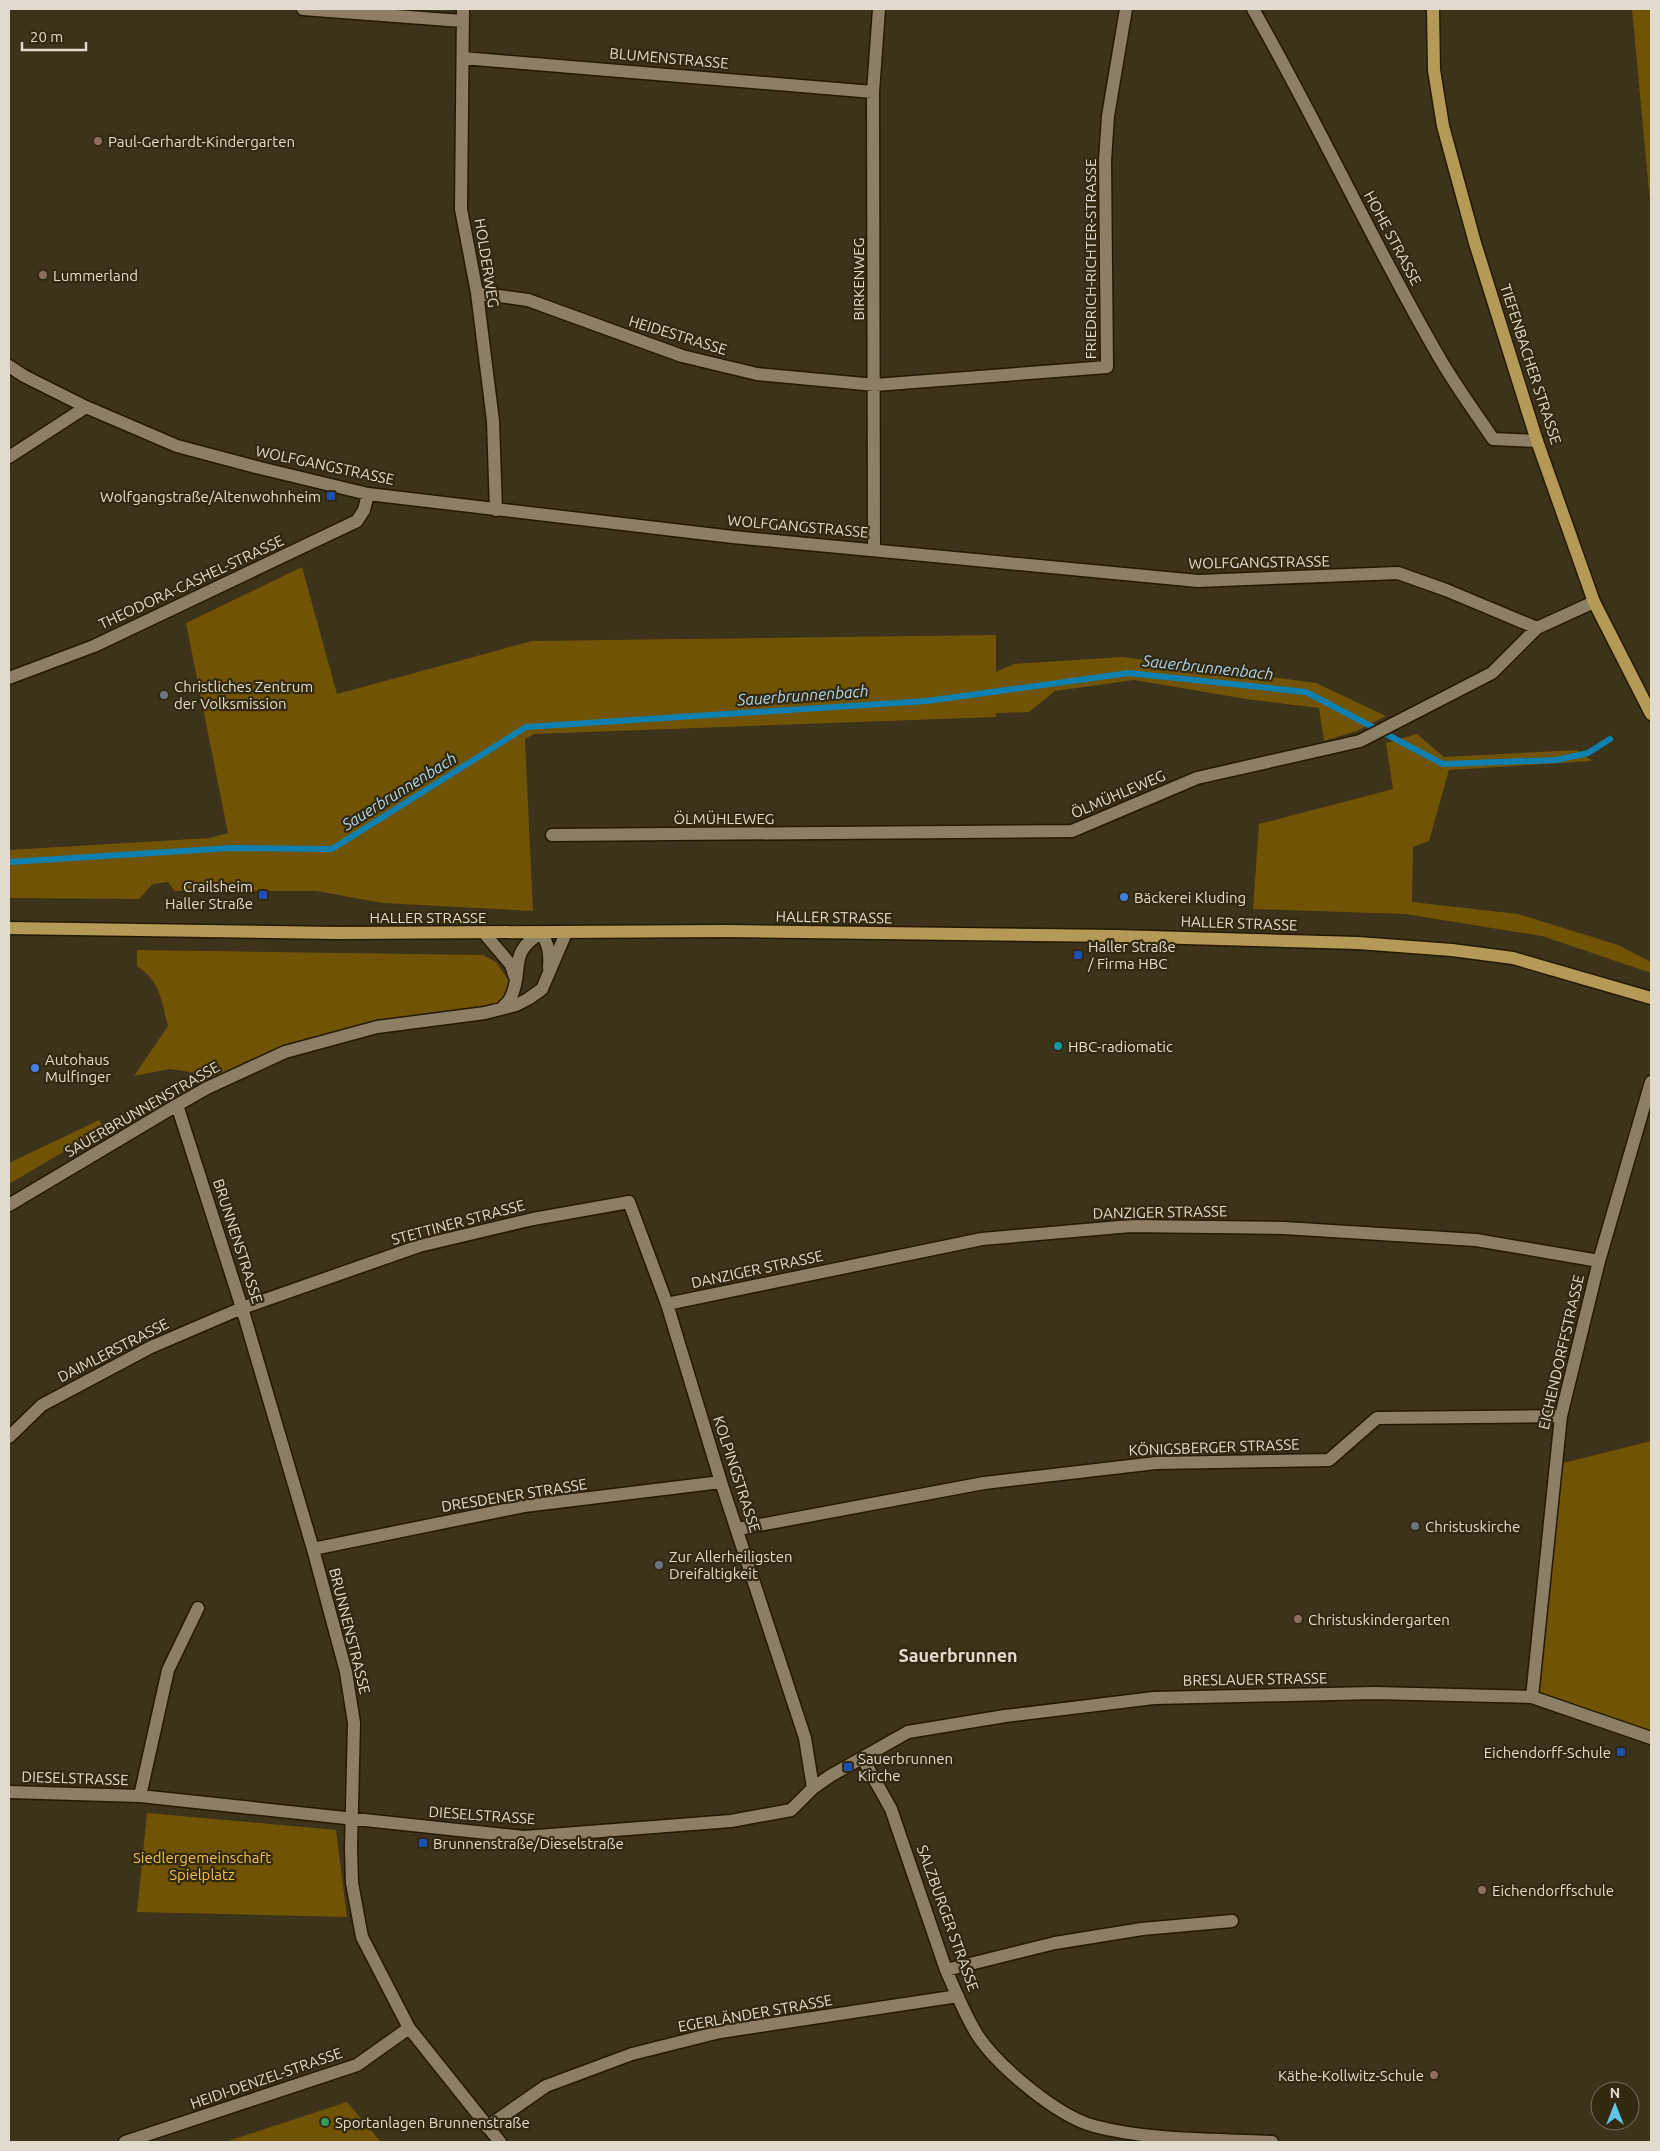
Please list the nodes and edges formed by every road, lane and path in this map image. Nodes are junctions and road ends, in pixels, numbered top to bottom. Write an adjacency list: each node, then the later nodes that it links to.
1 (303, 9): 6 (street)
2 (879, 9): 8 (street, BIRKENWEG)
3 (1126, 9): 11 (street, FRIEDRICH-RICHTER-STRASSE)
4 (1253, 9): 13 (street, HOHE STRASSE)
5 (1433, 9): 13 (main road, TIEFENBACHER STRASSE)
6 (462, 15): 7 (street, HOLDERWEG)
7 (463, 58): 8 (street, BLUMENSTRASSE); 9 (street, HOLDERWEG)
8 (873, 92): 11 (street, BIRKENWEG)
9 (477, 294): 11 (street, HEIDESTRASSE); 16 (street, HOLDERWEG)
10 (9, 366): 12 (street, WOLFGANGSTRASSE)
11 (875, 385): 17 (street, BIRKENWEG)
12 (86, 407): 14 (street); 15 (street, WOLFGANGSTRASSE)
13 (1538, 441): 18 (main road, TIEFENBACHER STRASSE)
14 (9, 457)
15 (368, 494): 16 (street, WOLFGANGSTRASSE); 20 (street, THEODORA-CASHEL-STRASSE)
16 (496, 510): 17 (street, WOLFGANGSTRASSE)
17 (874, 549): 19 (street, WOLFGANGSTRASSE)
18 (1594, 602): 19 (street); 21 (main road, TIEFENBACHER STRASSE)
19 (1537, 628): 22 (street, ÖLMÜHLEWEG)
20 (9, 678)
21 (1651, 714)
22 (552, 836)
23 (9, 928): 24 (main road, HALLER STRASSE)
24 (484, 933): 25 (main road, HALLER STRASSE); 28 (street)
25 (541, 933): 26 (main road, HALLER STRASSE); 27 (street); 28 (street)
26 (566, 933): 27 (street, SAUERBRUNNENSTRASSE); 29 (main road, HALLER STRASSE)
27 (549, 975): 30 (street, SAUERBRUNNENSTRASSE)
28 (515, 977): 30 (street)
29 (1651, 998)
30 (501, 1009): 32 (street, SAUERBRUNNENSTRASSE)
31 (1651, 1082): 35 (street, EICHENDORFFSTRASSE)
32 (176, 1105): 34 (street, SAUERBRUNNENSTRASSE); 37 (street, BRUNNENSTRASSE)
33 (629, 1202): 36 (street, KOLPINGSTRASSE); 37 (street, STETTINER STRASSE)
34 (9, 1205)
35 (1599, 1260): 36 (street, DANZIGER STRASSE); 38 (street, EICHENDORFFSTRASSE)
36 (667, 1304): 40 (street, KOLPINGSTRASSE)
37 (242, 1308): 39 (street, DAIMLERSTRASSE); 42 (street, BRUNNENSTRASSE)
38 (1561, 1416): 41 (street, KÖNIGSBERGER STRASSE); 44 (street, EICHENDORFFSTRASSE)
39 (9, 1437)
40 (721, 1482): 41 (street, KOLPINGSTRASSE); 42 (street, DRESDENER STRASSE)
41 (738, 1529): 47 (street, KOLPINGSTRASSE)
42 (313, 1549): 50 (street, BRUNNENSTRASSE)
43 (198, 1608): 49 (street, DIESELSTRASSE)
44 (1532, 1697): 45 (street, BRESLAUER STRASSE); 46 (street, BRESLAUER STRASSE)
45 (1651, 1738)
46 (863, 1759): 47 (street, BRESLAUER STRASSE); 52 (street, SALZBURGER STRASSE)
47 (813, 1788): 50 (street, DIESELSTRASSE)
48 (9, 1792): 49 (street, DIESELSTRASSE)
49 (140, 1796): 50 (street, DIESELSTRASSE)
50 (352, 1820): 54 (street, BRUNNENSTRASSE)
51 (1232, 1921): 52 (street)
52 (946, 1970): 53 (street, SALZBURGER STRASSE)
53 (958, 1996): 55 (street, EGERLÄNDER STRASSE); 58 (street, SALZBURGER STRASSE)
54 (409, 2028): 55 (street, BRUNNENSTRASSE); 56 (street, HEIDI-DENZEL-STRASSE)
55 (487, 2127): 57 (street, BRUNNENSTRASSE)
56 (125, 2142)
57 (500, 2142)
58 (1272, 2142)

